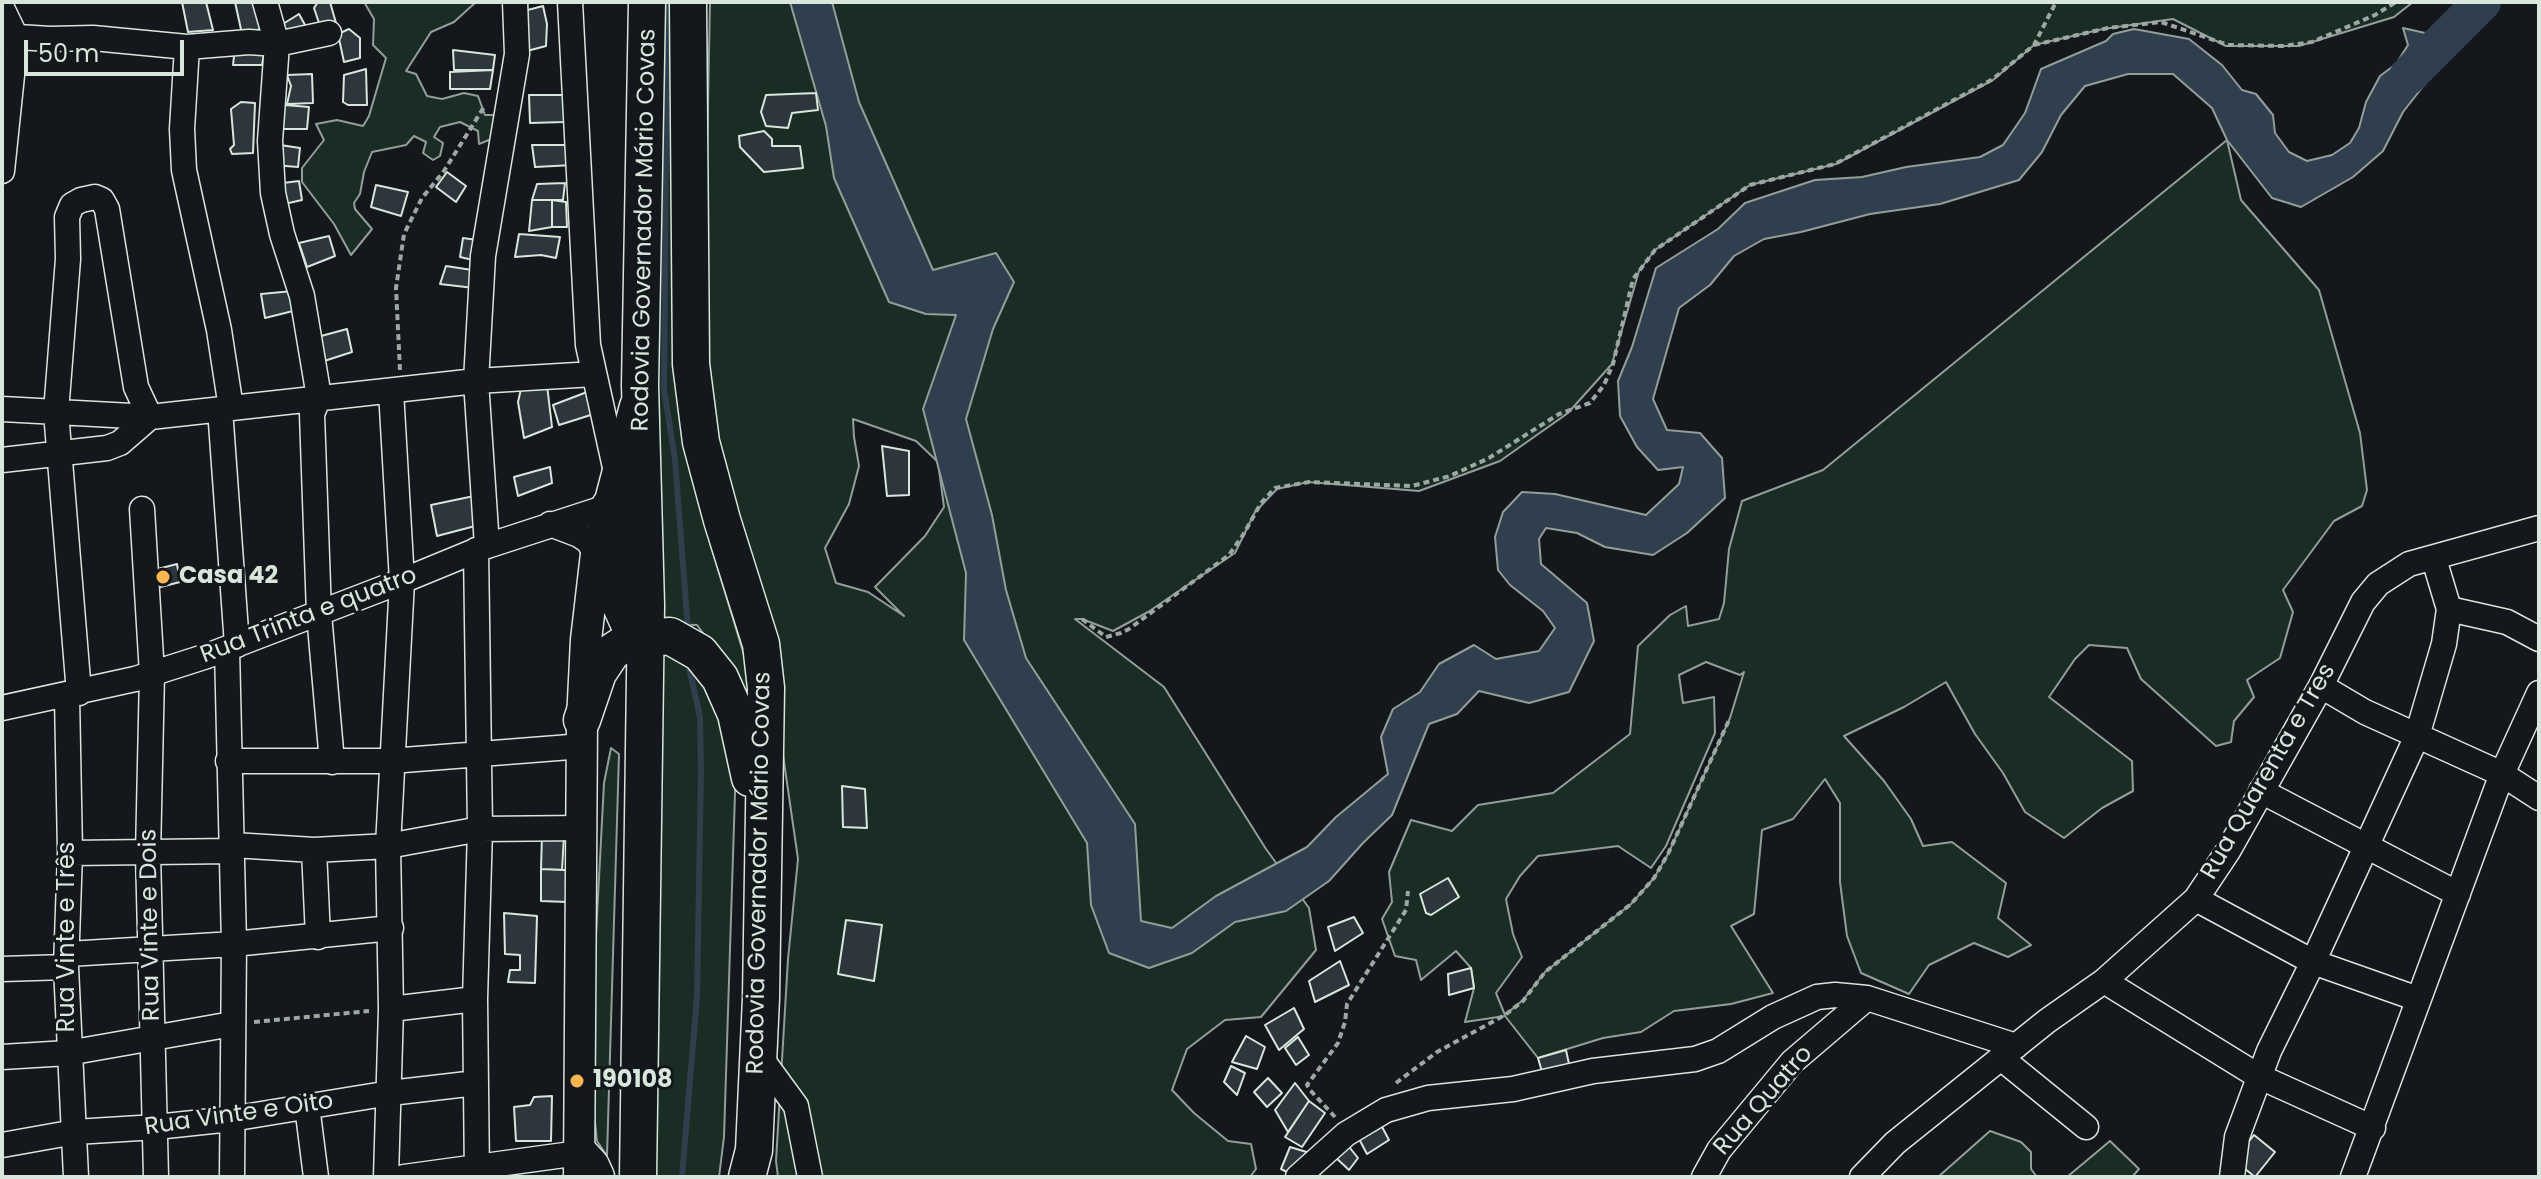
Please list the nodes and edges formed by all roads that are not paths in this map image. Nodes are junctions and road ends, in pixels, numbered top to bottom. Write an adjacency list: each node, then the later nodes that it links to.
1 (265, 2): 9 (street)
2 (515, 2): 13 (street)
3 (570, 2): 12 (street)
4 (647, 2): 14 (highway, Rodovia Governador Mário Covas)
5 (688, 2): 52 (highway, Rodovia Governador Mário Covas)
6 (2, 8): 8 (street)
7 (329, 33): 9 (street)
8 (9, 36): 10 (street); 11 (street)
9 (277, 44): 10 (street); 16 (street)
10 (187, 47): 18 (street)
11 (2, 171)
12 (594, 374): 13 (street); 23 (street)
13 (476, 381): 15 (street); 27 (street)
14 (640, 385): 23 (main road); 33 (highway, Rodovia Governador Mário Covas)
15 (391, 391): 16 (street); 30 (street)
16 (319, 397): 18 (street); 32 (street)
17 (2, 409): 19 (street)
18 (225, 409): 20 (street); 35 (street)
19 (56, 412): 20 (street); 20 (street, Rua Vinte e Três); 21 (street, Rua Vinte e Três)
20 (150, 417): 21 (street)
21 (59, 452): 22 (street); 39 (street, Rua Vinte e Três)
22 (2, 460)
23 (613, 489): 25 (street, Rua Trinta e quatro); 28 (main road); 33 (highway)
24 (142, 509): 36 (street, Rua Vinte e Dois)
25 (550, 524): 27 (street, Rua Trinta e quatro); 28 (street)
26 (2539, 528): 29 (street, Rua Quarenta e Tres)
27 (481, 548): 30 (street, Rua Trinta e quatro); 43 (street)
28 (596, 554): 41 (main road)
29 (2434, 559): 31 (street); 37 (street, Rua Quarenta e Tres)
30 (402, 581): 32 (street, Rua Trinta e quatro); 45 (street)
31 (2449, 609): 34 (street); 42 (street)
32 (319, 614): 35 (street, Rua Trinta e quatro); 46 (street)
33 (645, 637): 41 (highway); 52 (highway); 98 (highway, Rodovia Governador Mário Covas)
34 (2539, 639)
35 (232, 647): 36 (street, Rua Trinta e quatro); 44 (street)
36 (152, 674): 39 (street, Rua Trinta e quatro); 58 (street, Rua Vinte e Dois)
37 (2321, 686): 42 (street); 48 (street, Rua Quarenta e Tres)
38 (2539, 693): 47 (street)
39 (73, 694): 40 (street, Rua Trinta e quatro); 57 (street, Rua Vinte e Três)
40 (2, 708)
41 (582, 733): 43 (street); 50 (main road)
42 (2417, 736): 47 (street); 54 (street)
43 (479, 755): 45 (street); 51 (street)
44 (228, 761): 46 (street); 55 (street)
45 (391, 761): 46 (street); 53 (street)
46 (332, 762)
47 (2502, 774): 49 (street); 59 (street)
48 (2261, 791): 54 (street); 60 (street, Rua Quarenta e Tres)
49 (2539, 798)
50 (582, 828): 51 (street); 90 (main road)
51 (480, 829): 53 (street); 70 (street)
52 (763, 838): 77 (highway, Rodovia Governador Mário Covas)
53 (388, 846): 56 (street); 61 (street)
54 (2366, 846): 59 (street); 66 (street)
55 (232, 848): 56 (street); 58 (street); 63 (street)
56 (314, 850): 62 (street)
57 (70, 853): 58 (street); 65 (street, Rua Vinte e Três)
58 (148, 854): 64 (street, Rua Vinte e Dois)
59 (2458, 894): 71 (street)
60 (2196, 899): 66 (street); 68 (street, Rua Quarenta e Tres)
61 (391, 928): 62 (street); 72 (street)
62 (318, 937): 63 (street)
63 (234, 944): 64 (street); 73 (street)
64 (150, 950): 65 (street); 74 (street, Rua Vinte e Dois)
65 (67, 960): 67 (street); 76 (street, Rua Vinte e Três)
66 (2313, 962): 71 (street); 79 (street)
67 (2, 969)
68 (2104, 981): 75 (street, Rua Quarenta e Tres); 79 (street)
69 (1867, 998): 75 (street); 100 (street); 101 (street, Rua Quatro)
70 (475, 999): 72 (street); 80 (street)
71 (2418, 999): 86 (street)
72 (391, 1009): 81 (street)
73 (232, 1024): 74 (street); 83 (street)
74 (152, 1039): 76 (street); 84 (street, Rua Vinte e Dois)
75 (2009, 1052): 85 (street); 102 (street, Rua Quarenta e Tres)
76 (68, 1053): 78 (street); 87 (street, Rua Vinte e Três)
77 (758, 1054): 89 (highway, Rodovia Governador Mário Covas); 99 (street)
78 (2, 1057)
79 (2258, 1076): 86 (street); 103 (street)
80 (476, 1083): 81 (street, Rua Vinte e Oito); 91 (street)
81 (390, 1093): 82 (street, Rua Vinte e Oito); 96 (street)
82 (307, 1106): 83 (street, Rua Vinte e Oito); 95 (street)
83 (231, 1119): 84 (street, Rua Vinte e Oito); 94 (street)
84 (156, 1127): 87 (street, Rua Vinte e Oito); 93 (street, Rua Vinte e Dois)
85 (2086, 1127)
86 (2373, 1128): 104 (street)
87 (75, 1132): 88 (street, Rua Vinte e Oito); 92 (street, Rua Vinte e Três)
88 (2, 1145)
89 (751, 1168)
90 (585, 1169): 91 (street)
91 (477, 1172): 97 (street)
92 (76, 1177)
93 (156, 1177)
94 (232, 1177)
95 (316, 1177)
96 (386, 1177)
97 (404, 1177)
98 (638, 1177)
99 (810, 1177)
100 (1298, 1177)
101 (1704, 1177)
102 (1862, 1177)
103 (2232, 1177)
104 (2353, 1177)

